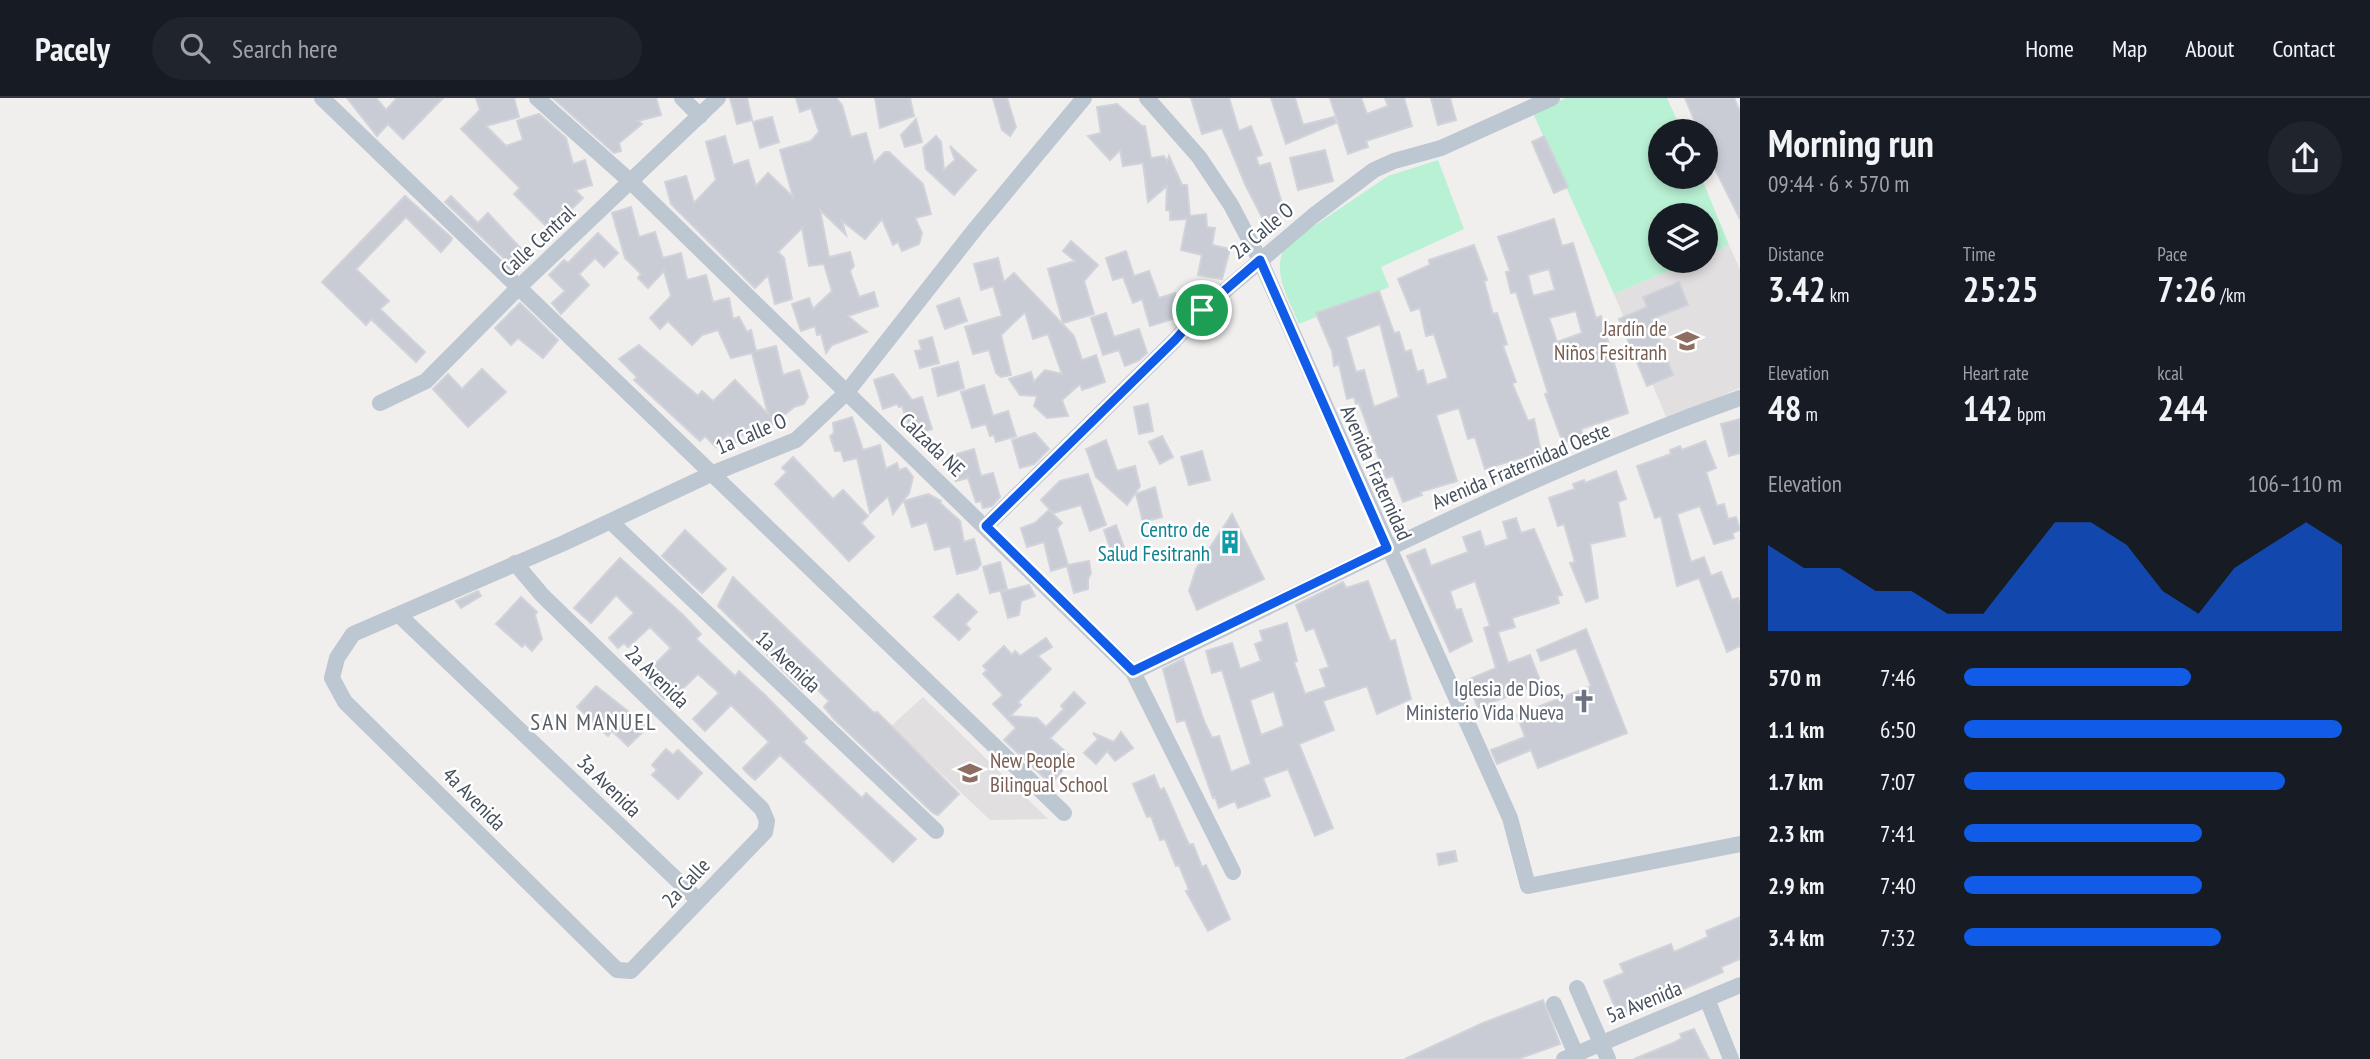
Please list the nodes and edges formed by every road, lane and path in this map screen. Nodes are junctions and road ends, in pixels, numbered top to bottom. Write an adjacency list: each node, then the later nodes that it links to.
1 (322, 98): 11 (street)
2 (537, 98): 9 (street, Calzada NE)
3 (682, 98): 8 (street)
4 (718, 98): 8 (street, Calle Central)
5 (1084, 98): 12 (street, 1a Calle O)
6 (1147, 98): 10 (street, Avenida Fraternidad)
7 (1552, 98): 10 (street, 2a Calle O)
8 (700, 116): 9 (street, Calle Central)
9 (631, 182): 11 (street, Calle Central); 12 (street, Calzada NE)
10 (1260, 260): 17 (street, 2a Calle O); 18 (street, Avenida Fraternidad)
11 (519, 287): 14 (street, Calle Central); 15 (street)
12 (847, 393): 15 (street, 1a Calle O); 17 (street, Calzada NE)
13 (1740, 398): 18 (street, Avenida Fraternidad Oeste)
14 (380, 403)
15 (710, 474): 16 (street, 1a Calle O); 23 (street)
16 (611, 522): 19 (street, 1a Calle O); 25 (street, 1a Avenida)
17 (986, 526): 22 (street, Calzada NE)
18 (1387, 548): 22 (street, Avenida Fraternidad Oeste); 26 (street, Avenida Fraternidad)
19 (515, 564): 20 (street, 1a Calle O); 24 (street, 2a Avenida)
20 (400, 616): 21 (street, 1a Calle O); 28 (street, 3a Avenida)
21 (353, 634): 29 (street, 4a Avenida)
22 (1133, 671): 27 (street, Calzada NE)
23 (1064, 813)
24 (767, 821): 28 (street, 2a Calle)
25 (936, 831)
26 (1740, 844)
27 (1233, 872)
28 (698, 900): 29 (street, 2a Calle)
29 (631, 971)
30 (1740, 985): 32 (street, 5a Avenida)
31 (1577, 988): 34 (street)
32 (1707, 999): 34 (street, 5a Avenida); 37 (street)
33 (1554, 1004): 35 (street)
34 (1601, 1043): 35 (street, 5a Avenida); 36 (street)
35 (1572, 1057)
36 (1608, 1059)
37 (1731, 1059)

